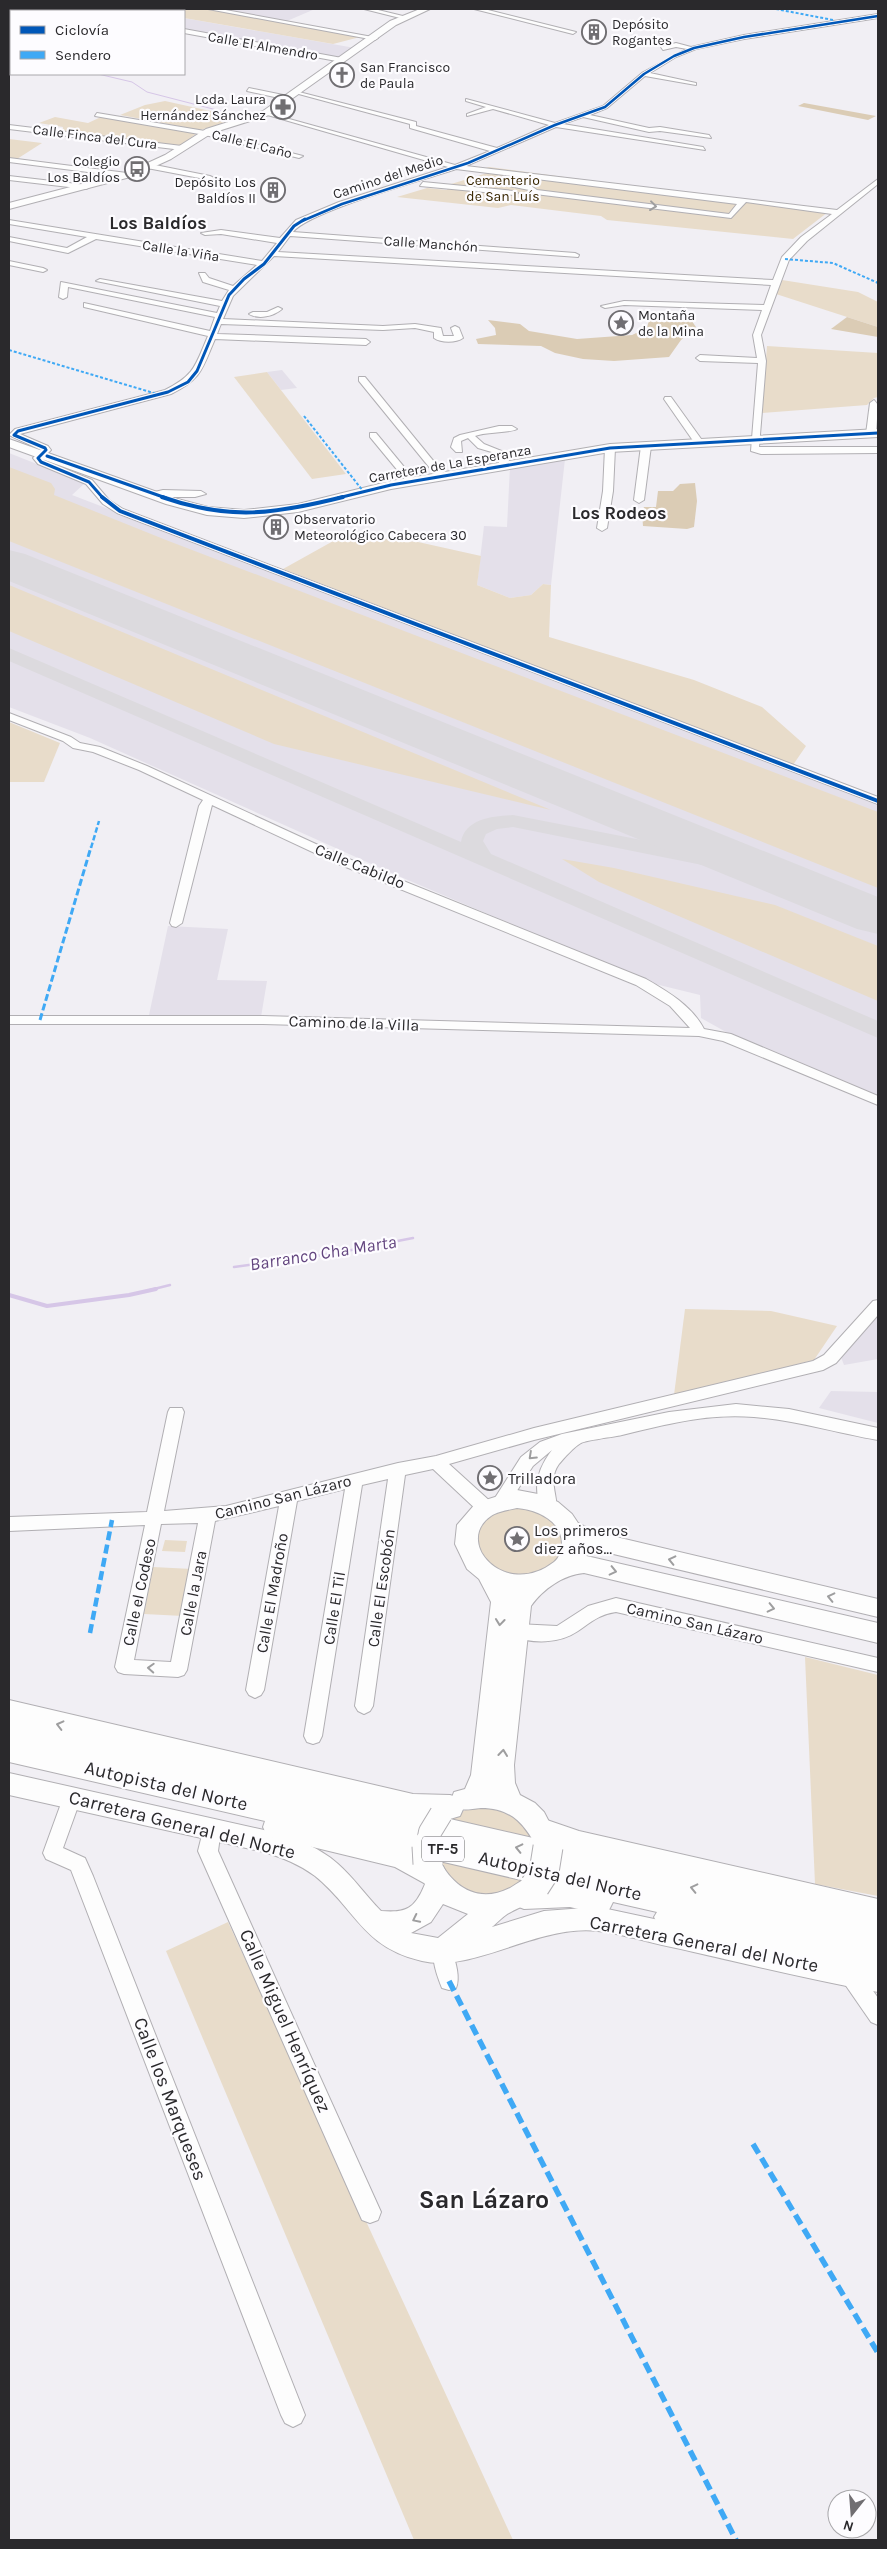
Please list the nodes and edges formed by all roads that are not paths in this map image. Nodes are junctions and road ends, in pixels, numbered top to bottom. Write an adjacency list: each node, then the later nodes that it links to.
1 (211, 9): 9 (street)
2 (367, 9): 6 (street)
3 (426, 9): 6 (main road)
4 (477, 9): 8 (street)
5 (878, 16): 11 (street, Camino del Medio)
6 (404, 17): 9 (main road)
7 (185, 32): 12 (street, Calle El Almendro)
8 (573, 32)
9 (375, 38): 12 (main road)
10 (663, 48): 11 (street)
11 (694, 48): 13 (street, Camino del Medio)
12 (342, 60): 16 (main road)
13 (644, 74): 14 (street); 25 (street, Camino del Medio)
14 (694, 84)
15 (249, 90): 17 (street)
16 (297, 92): 17 (main road); 33 (street)
17 (287, 99): 19 (street); 22 (main road)
18 (468, 100): 20 (street)
19 (298, 102)
20 (494, 107): 24 (street); 27 (street)
21 (520, 109): 26 (street)
22 (266, 113): 29 (main road); 38 (street)
23 (97, 115): 29 (street, Calle El Caño)
24 (470, 115)
25 (581, 115): 26 (street, Camino del Medio); 30 (street)
26 (565, 121): 27 (street, Camino del Medio)
27 (556, 125): 32 (street); 33 (street, Camino del Medio)
28 (9, 127): 31 (street, Calle Finca del Cura)
29 (205, 133): 31 (main road); 34 (street, Calle El Caño)
30 (709, 137)
31 (182, 148): 36 (main road)
32 (703, 149)
33 (496, 150): 37 (street, Camino del Medio)
34 (299, 156)
35 (9, 160): 41 (street)
36 (150, 166): 41 (main road); 43 (street)
37 (468, 166): 38 (street, Camino del Medio); 39 (street); 48 (street); 62 (street)
38 (455, 167): 53 (street, Camino del Medio)
39 (483, 170): 40 (street); 44 (street)
40 (514, 174): 45 (street); 49 (street)
41 (127, 175): 51 (main road)
42 (9, 178): 51 (street)
43 (210, 178)
44 (463, 178)
45 (554, 178): 50 (street); 56 (street)
46 (454, 181): 52 (street)
47 (878, 181): 62 (street)
48 (423, 184): 52 (street); 53 (street)
49 (503, 184): 55 (street); 56 (street)
50 (596, 184): 54 (street); 58 (street)
51 (86, 187): 60 (main road)
52 (438, 187): 55 (street)
53 (383, 190): 66 (street, Camino del Medio)
54 (645, 190): 57 (street); 59 (street)
55 (496, 191): 56 (street)
56 (535, 192): 58 (street)
57 (694, 196): 61 (street); 61 (street)
58 (584, 198): 59 (street)
59 (633, 204): 61 (street, one-way to 61)
60 (9, 206)
61 (683, 210)
62 (837, 212): 75 (street)
63 (9, 222): 65 (street, Calle la Viña)
64 (205, 233): 66 (street, Calle Manchón)
65 (93, 237): 67 (street); 71 (street, Calle la Viña)
66 (285, 238): 68 (street, Camino del Medio); 69 (street, Calle Manchón)
67 (9, 239)
68 (273, 254): 71 (street, Camino del Medio); 75 (street)
69 (575, 255)
70 (9, 263): 72 (street)
71 (264, 264): 76 (street, Camino del Medio)
72 (43, 270)
73 (202, 274): 76 (street)
74 (100, 281): 79 (street)
75 (777, 283): 81 (street)
76 (235, 289): 79 (street, Camino del Medio)
77 (63, 297): 83 (street)
78 (87, 304): 85 (street)
79 (224, 304): 83 (street, Camino del Medio)
80 (605, 306): 81 (street)
81 (767, 308): 88 (street)
82 (278, 309): 83 (street)
83 (221, 317): 84 (street); 85 (street, Camino del Medio)
84 (455, 328)
85 (214, 336): 86 (street); 96 (street, Camino del Medio)
86 (366, 342)
87 (700, 358): 88 (street)
88 (762, 361): 97 (street)
89 (362, 379): 105 (street)
90 (668, 399): 98 (street)
91 (874, 403): 95 (street)
92 (512, 429): 94 (street)
93 (373, 435): 106 (street)
94 (469, 435): 101 (street); 104 (street)
95 (872, 436): 97 (main road, Carretera de La Esperanza)
96 (11, 437): 103 (main road, Carretera de La Esperanza)
97 (755, 440): 98 (main road, Carretera de La Esperanza); 102 (street)
98 (699, 443): 99 (main road, Carretera de La Esperanza)
99 (646, 446): 100 (main road, Carretera de La Esperanza); 109 (street)
100 (610, 448): 104 (main road, Carretera de La Esperanza); 110 (street)
101 (459, 450)
102 (878, 450)
103 (41, 454): 107 (main road, Carretera de La Esperanza); 113 (street)
104 (502, 466): 105 (main road, Carretera de La Esperanza)
105 (441, 476): 106 (main road, Carretera de La Esperanza)
106 (411, 481): 107 (main road, Carretera de La Esperanza)
107 (151, 494): 108 (street)
108 (201, 494)
109 (638, 500)
110 (602, 528)
111 (9, 716): 112 (street, Calle Cabildo)
112 (209, 800): 114 (street); 116 (street, Calle Cabildo)
113 (878, 801)
114 (176, 923)
115 (9, 1020): 116 (street, Camino de la Villa)
116 (699, 1032): 117 (street, Camino de la Villa)
117 (878, 1102)
118 (878, 1304): 122 (street, Camino San Lázaro)
119 (176, 1412): 129 (street, Calle el Codeso)
120 (878, 1434): 121 (street)
121 (577, 1439): 126 (street, one-way to 126); 127 (street)
122 (436, 1462): 123 (street, Camino San Lázaro); 126 (street)
123 (398, 1469): 124 (street, Camino San Lázaro); 141 (street, Calle El Escobón)
124 (355, 1480): 125 (street, Camino San Lázaro); 144 (street, Calle El Til)
125 (289, 1497): 128 (street, Camino San Lázaro); 140 (street, Calle El Madroño)
126 (493, 1504): 127 (main road); 133 (main road)
127 (549, 1507): 131 (main road)
128 (208, 1516): 129 (street, Camino San Lázaro); 139 (street, Calle la Jara, one-way to 139)
129 (155, 1518): 130 (street, Camino San Lázaro); 139 (street, Calle el Codeso)
130 (9, 1524)
131 (571, 1530): 132 (main road); 135 (main road, one-way to 131)
132 (565, 1566): 134 (main road); 137 (main road, one-way to 137)
133 (489, 1577): 134 (main road); 150 (main road, one-way to 150)
134 (535, 1583): 136 (main road)
135 (878, 1608)
136 (516, 1631): 138 (street, Camino San Lázaro); 149 (main road, one-way to 136)
137 (878, 1633)
138 (878, 1665)
139 (124, 1666)
140 (255, 1690)
141 (364, 1706)
142 (9, 1712): 150 (highway, one-way to 142)
143 (9, 1731): 157 (highway, Autopista del Norte / TF-5, one-way to 143)
144 (313, 1736)
145 (9, 1750): 158 (highway, Autopista del Norte / TF-5)
146 (9, 1760): 153 (highway)
147 (9, 1784): 148 (main road, Carretera General del Norte)
148 (72, 1798): 151 (main road, Carretera General del Norte); 166 (street, Calle los Marqueses)
149 (510, 1801): 150 (main road); 152 (main road)
150 (455, 1806): 153 (main road, bridge)
151 (212, 1830): 156 (main road, Carretera General del Norte); 165 (street, Calle Miguel Henríquez)
152 (546, 1839): 154 (main road, bridge); 155 (highway)
153 (433, 1874): 154 (main road); 156 (main road, one-way to 156)
154 (519, 1895): 159 (main road); 160 (highway)
155 (878, 1912)
156 (373, 1922): 159 (main road, Carretera General del Norte)
157 (878, 1930)
158 (878, 1949)
159 (442, 1952): 161 (main road, Carretera General del Norte); 163 (street)
160 (878, 1965)
161 (849, 1974): 162 (main road, Carretera General del Norte); 164 (street)
162 (878, 1980)
163 (449, 1981)
164 (878, 2015)
165 (370, 2212)
166 (293, 2415)

